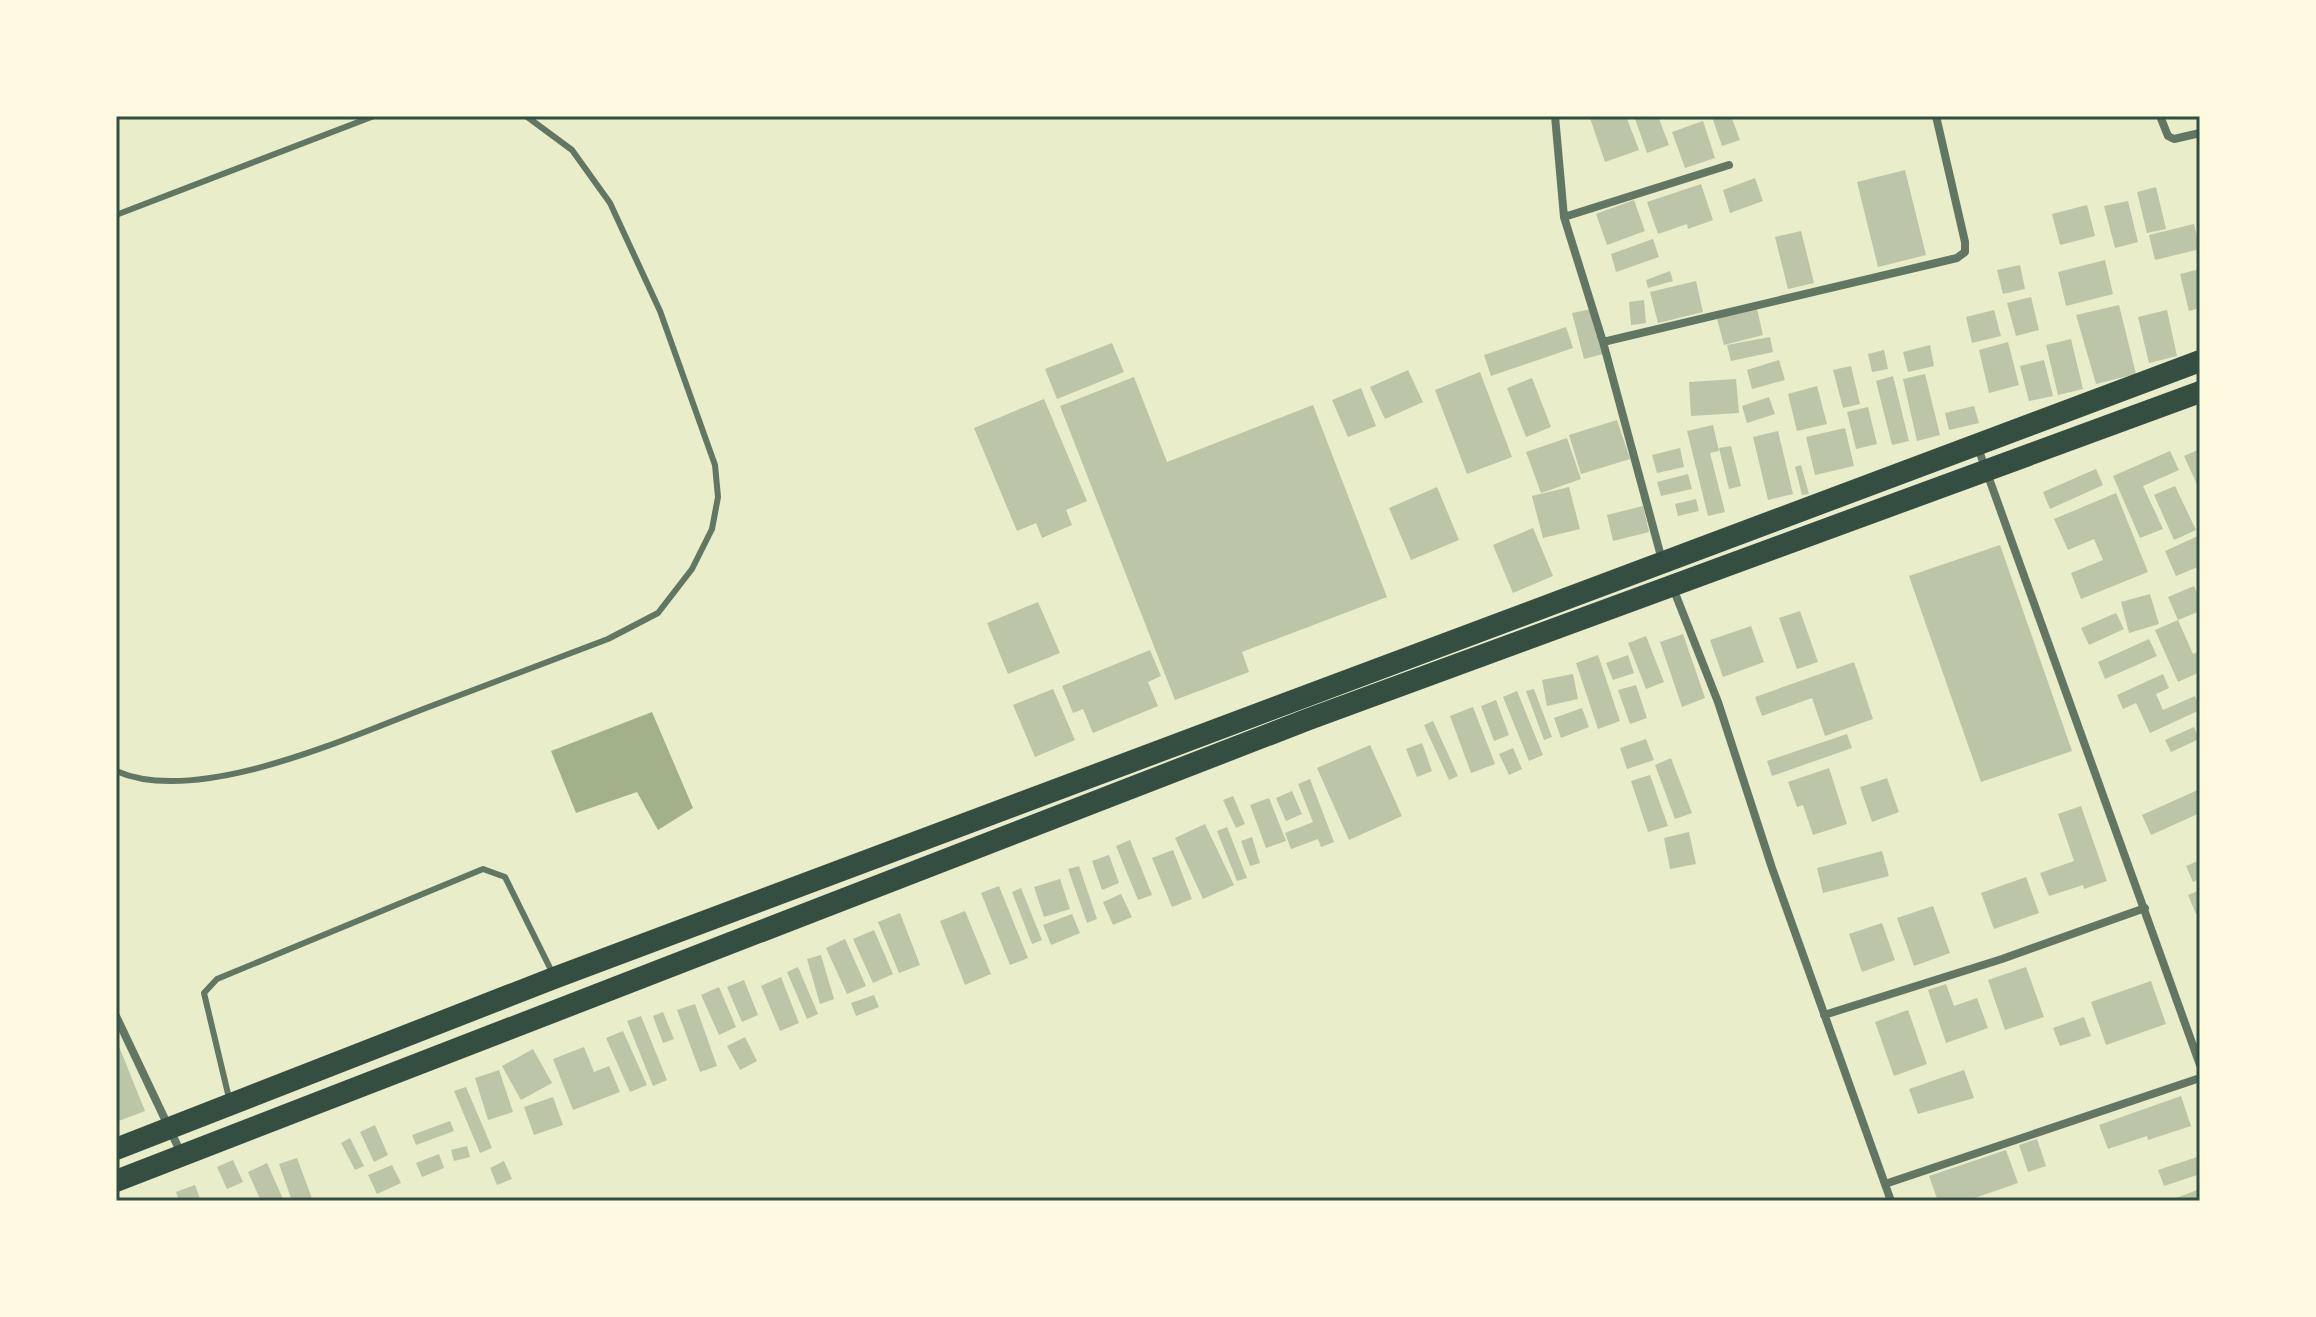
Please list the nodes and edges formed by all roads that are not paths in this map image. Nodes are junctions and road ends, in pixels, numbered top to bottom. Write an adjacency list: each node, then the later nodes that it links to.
1 (374, 116): 8 (lane)
2 (526, 116): 18 (lane)
3 (1555, 116): 9 (street)
4 (1936, 116): 10 (street)
5 (2160, 116): 6 (street)
6 (2200, 133)
7 (1729, 165): 9 (street)
8 (116, 215)
9 (1564, 217): 10 (street)
10 (1603, 342): 15 (street)
11 (2200, 361): 13 (highway)
12 (2200, 392): 14 (highway)
13 (1977, 444): 14 (street); 15 (highway)
14 (1986, 470): 16 (highway); 19 (street)
15 (1663, 562): 16 (street); 17 (highway)
16 (1672, 586): 17 (highway); 21 (street)
17 (1304, 709): 20 (highway); 20 (highway)
18 (116, 771)
19 (2145, 908): 21 (street); 23 (street)
20 (560, 993): 25 (highway); 25 (highway); 25 (lane)
21 (1824, 1015): 30 (street)
22 (116, 1016): 26 (street)
23 (2200, 1065)
24 (2200, 1078): 30 (street)
25 (236, 1120): 26 (highway); 28 (highway)
26 (170, 1129): 27 (highway); 28 (street)
27 (116, 1149)
28 (183, 1157): 29 (highway)
29 (116, 1181)
30 (1885, 1184): 31 (street)
31 (1891, 1201)

